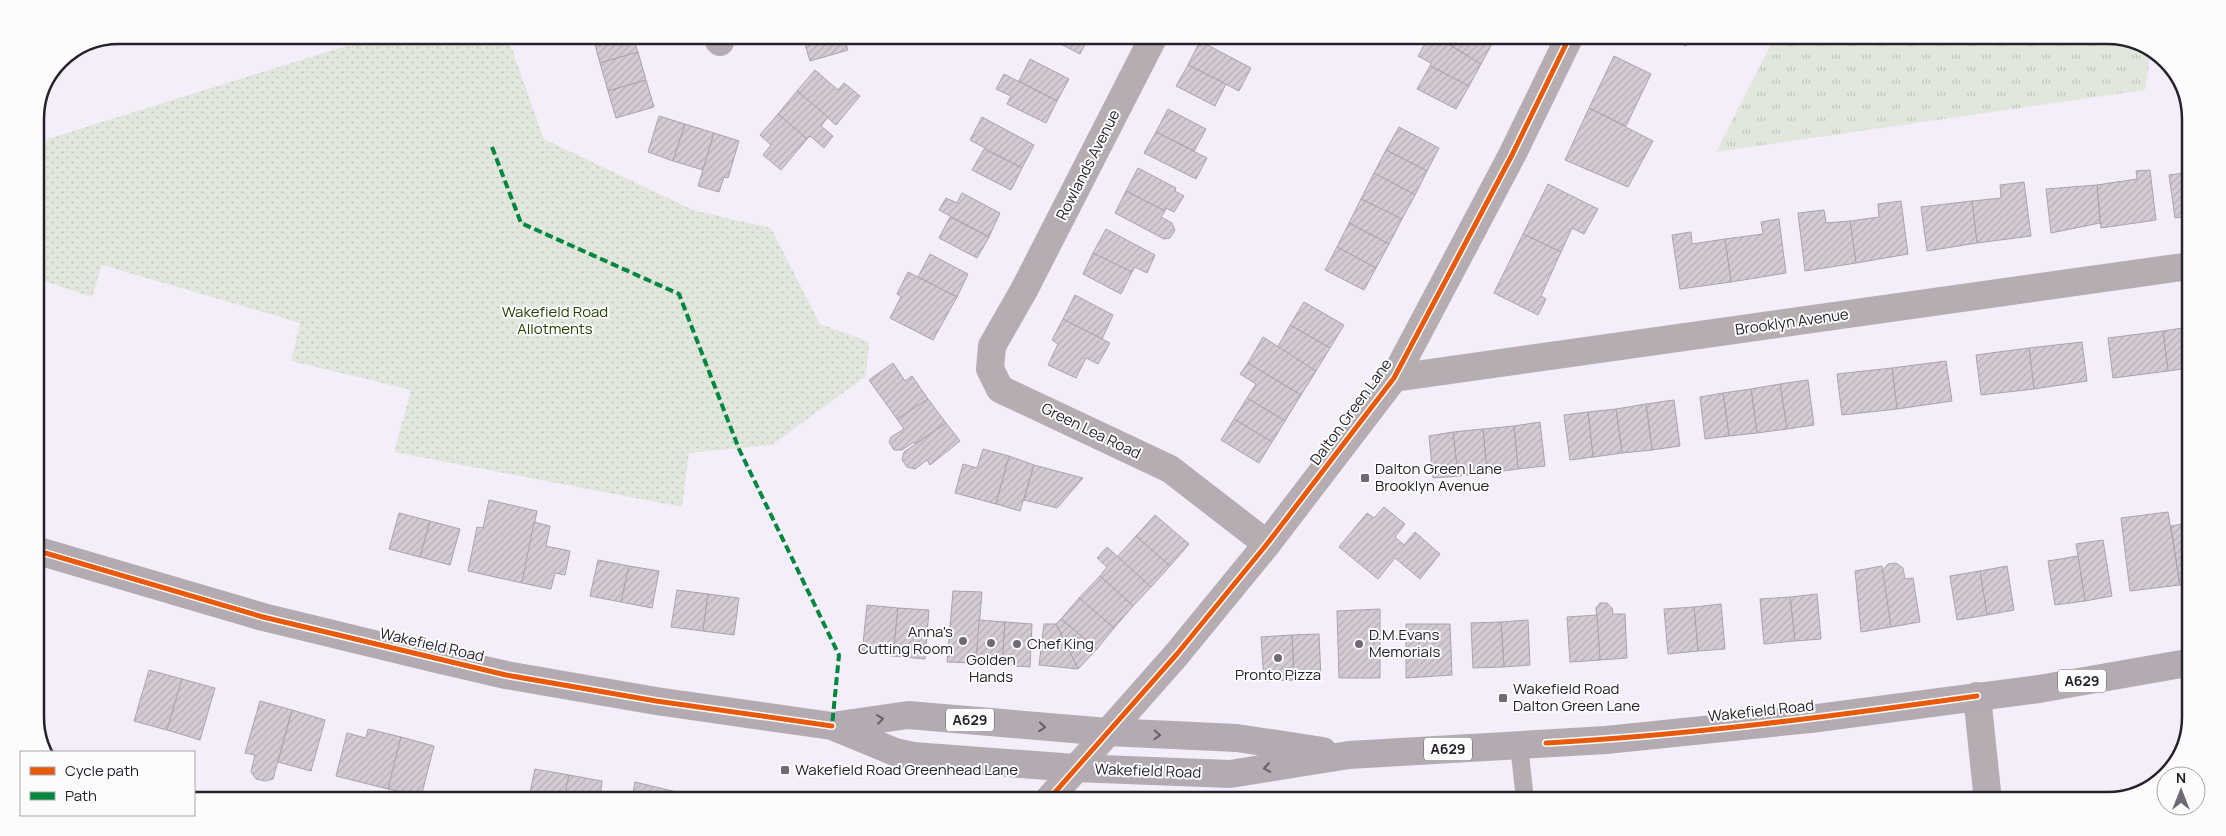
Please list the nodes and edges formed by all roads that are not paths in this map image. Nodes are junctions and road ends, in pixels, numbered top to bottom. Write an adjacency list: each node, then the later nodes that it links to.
1 (1150, 44): 4 (street, Rowlands Avenue)
2 (1566, 44): 5 (street, Dalton Green Lane)
3 (2182, 267): 5 (street, Brooklyn Avenue)
4 (1024, 290): 6 (street, Green Lea Road)
5 (1394, 378): 6 (street, Dalton Green Lane)
6 (1267, 544): 11 (street, Dalton Green Lane)
7 (44, 553): 10 (highway, Wakefield Road / A629)
8 (2182, 664): 9 (highway, Wakefield Road / A629)
9 (1977, 696): 12 (highway, Wakefield Road / A629); 17 (street)
10 (832, 726): 11 (highway, Wakefield Road / A629, one-way to 11); 14 (highway, Wakefield Road / A629)
11 (1108, 732): 13 (highway, Wakefield Road / A629, one-way to 13); 14 (street, Dalton Green Lane)
12 (1519, 745): 13 (highway, Wakefield Road / A629); 16 (lane)
13 (1350, 755): 14 (highway, Wakefield Road / A629, one-way to 14)
14 (1075, 768): 15 (street, Dalton Green Lane)
15 (1055, 792)
16 (1524, 792)
17 (1987, 792)

